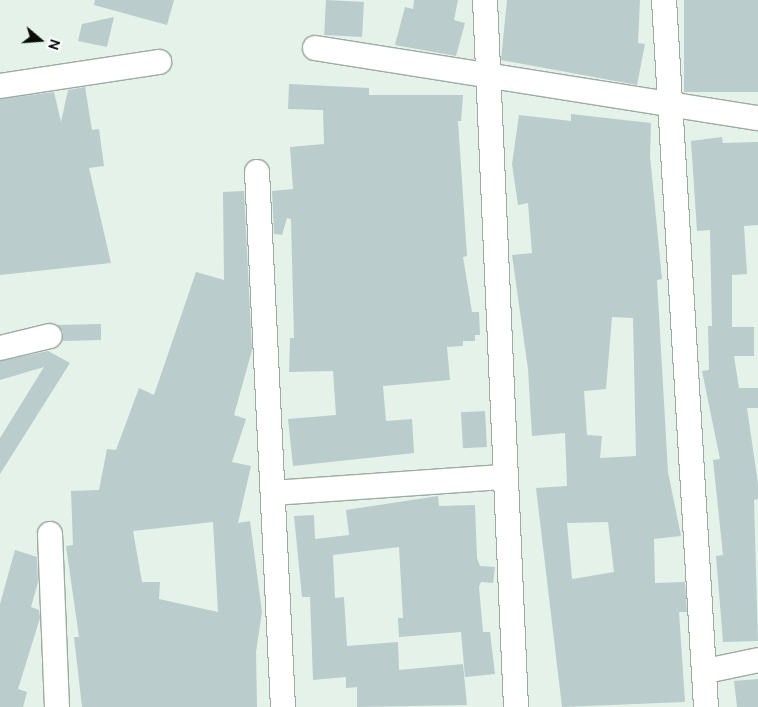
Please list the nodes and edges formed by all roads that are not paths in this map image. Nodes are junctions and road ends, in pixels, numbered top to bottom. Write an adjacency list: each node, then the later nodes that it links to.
1 (485, 0): 5 (street)
2 (664, 0): 7 (street)
3 (315, 48): 5 (street)
4 (159, 62): 6 (street)
5 (487, 73): 7 (street); 12 (street)
6 (0, 86)
7 (669, 102): 8 (street); 16 (street)
8 (758, 118)
9 (257, 172): 13 (street)
10 (50, 336): 11 (street)
11 (0, 348)
12 (504, 478): 13 (street); 19 (street)
13 (274, 493): 18 (street)
14 (50, 534): 17 (street)
15 (758, 660): 16 (street)
16 (706, 671): 20 (street)
17 (57, 707)
18 (283, 707)
19 (516, 707)
20 (706, 707)

